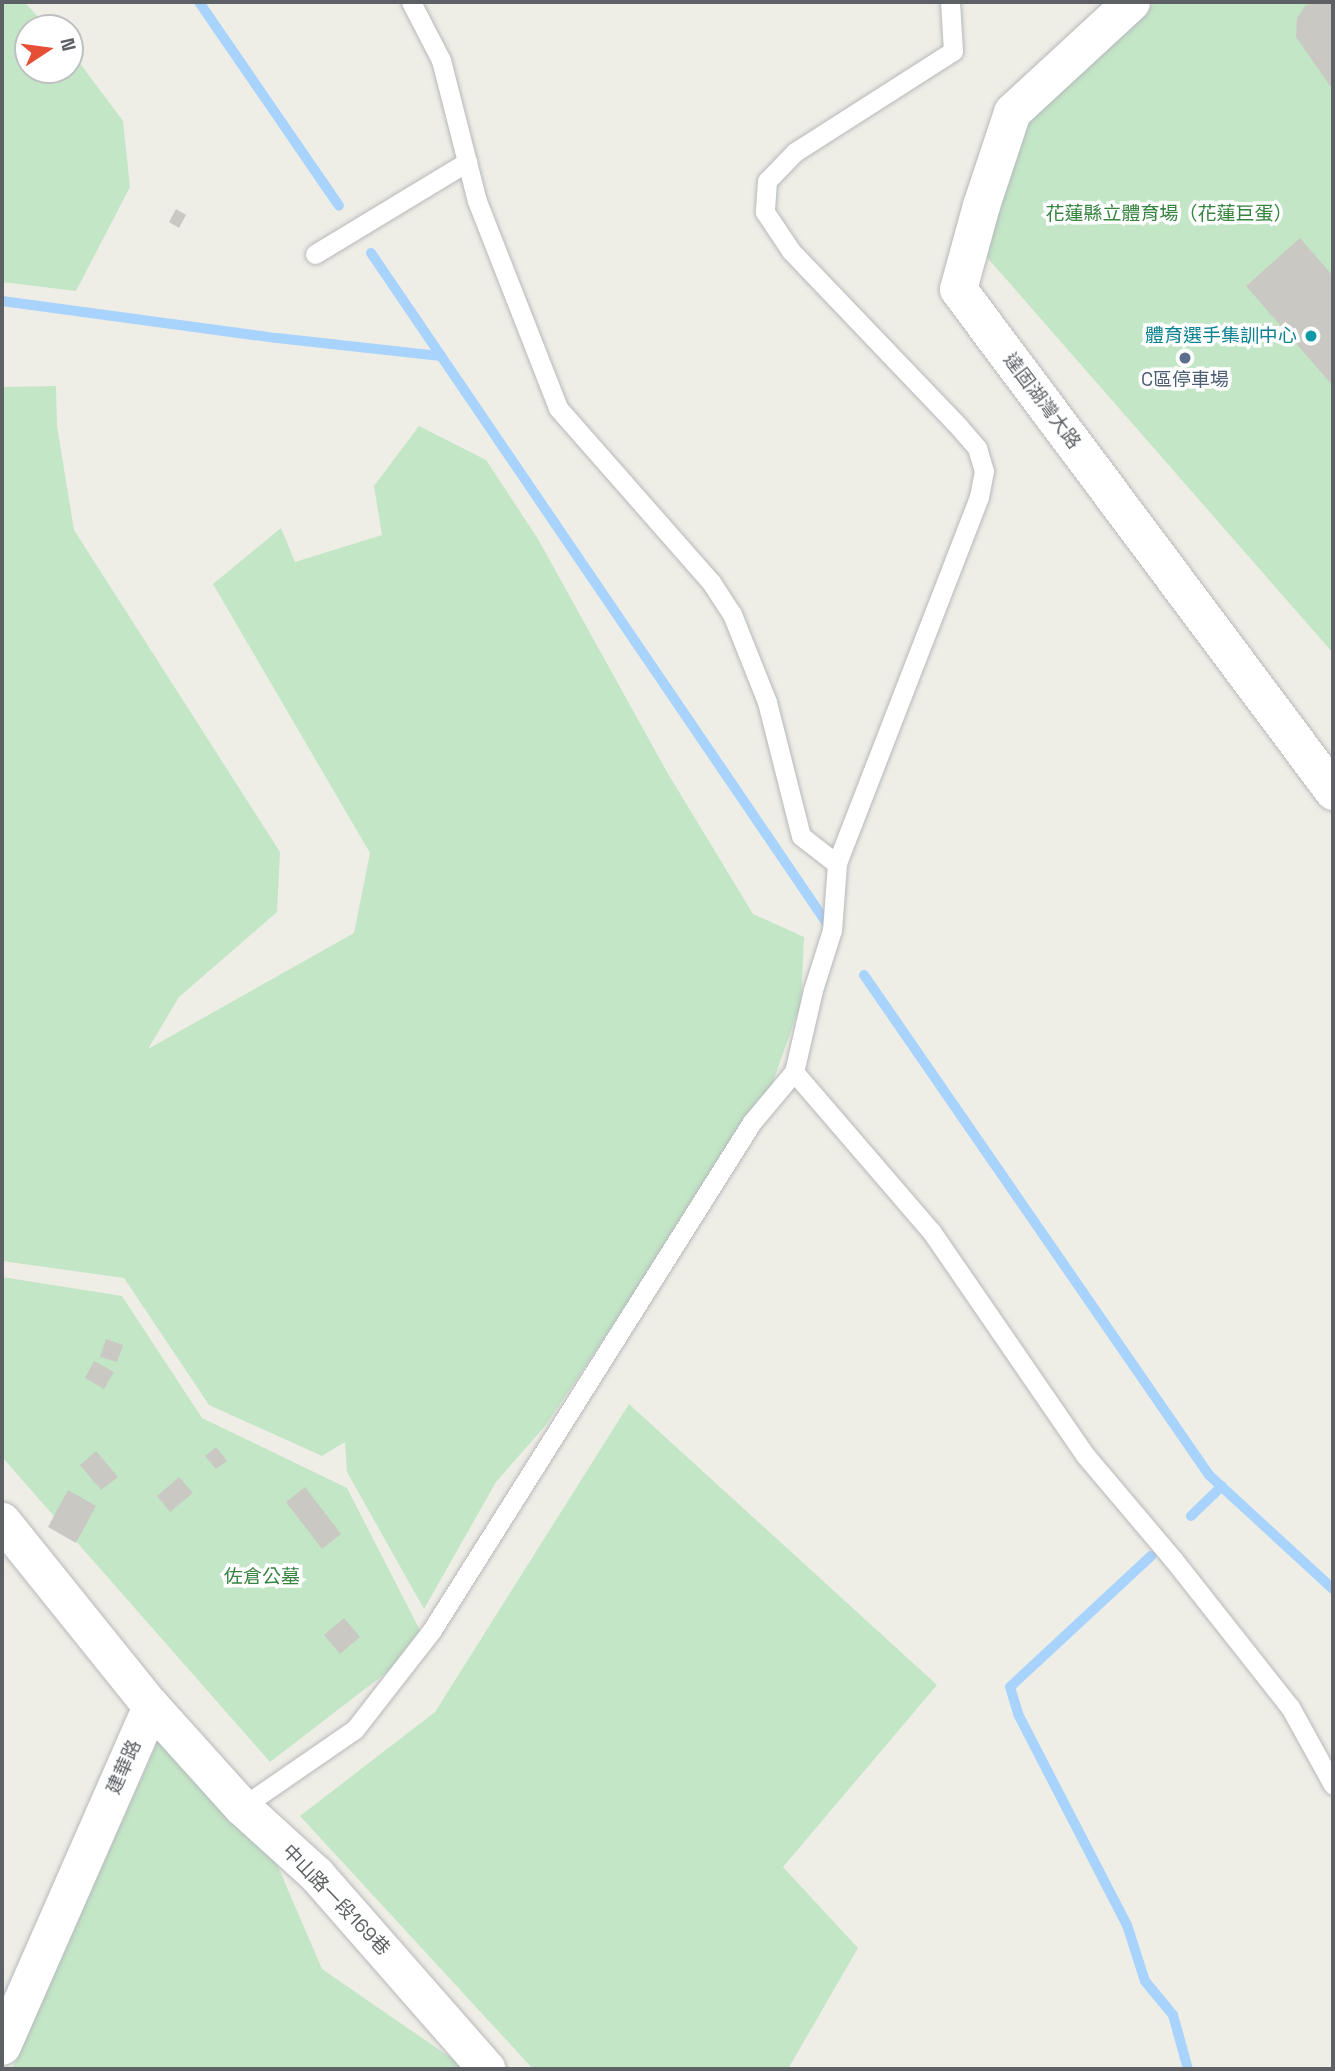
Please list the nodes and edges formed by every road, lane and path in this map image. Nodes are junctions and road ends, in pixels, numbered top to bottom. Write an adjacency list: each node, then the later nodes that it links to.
1 (411, 2): 4 (lane)
2 (950, 2): 7 (lane)
3 (1131, 2): 6 (street, 達固湖灣大路)
4 (467, 162): 5 (lane); 7 (lane)
5 (315, 254)
6 (1333, 791)
7 (837, 864): 8 (lane)
8 (794, 1072): 11 (lane); 12 (lane)
9 (2, 1521): 10 (street)
10 (151, 1706): 12 (street, 中山路一段169巷); 13 (street, 建華路)
11 (1333, 1785)
12 (242, 1807): 14 (street, 中山路一段169巷)
13 (2, 2046)
14 (487, 2069)

